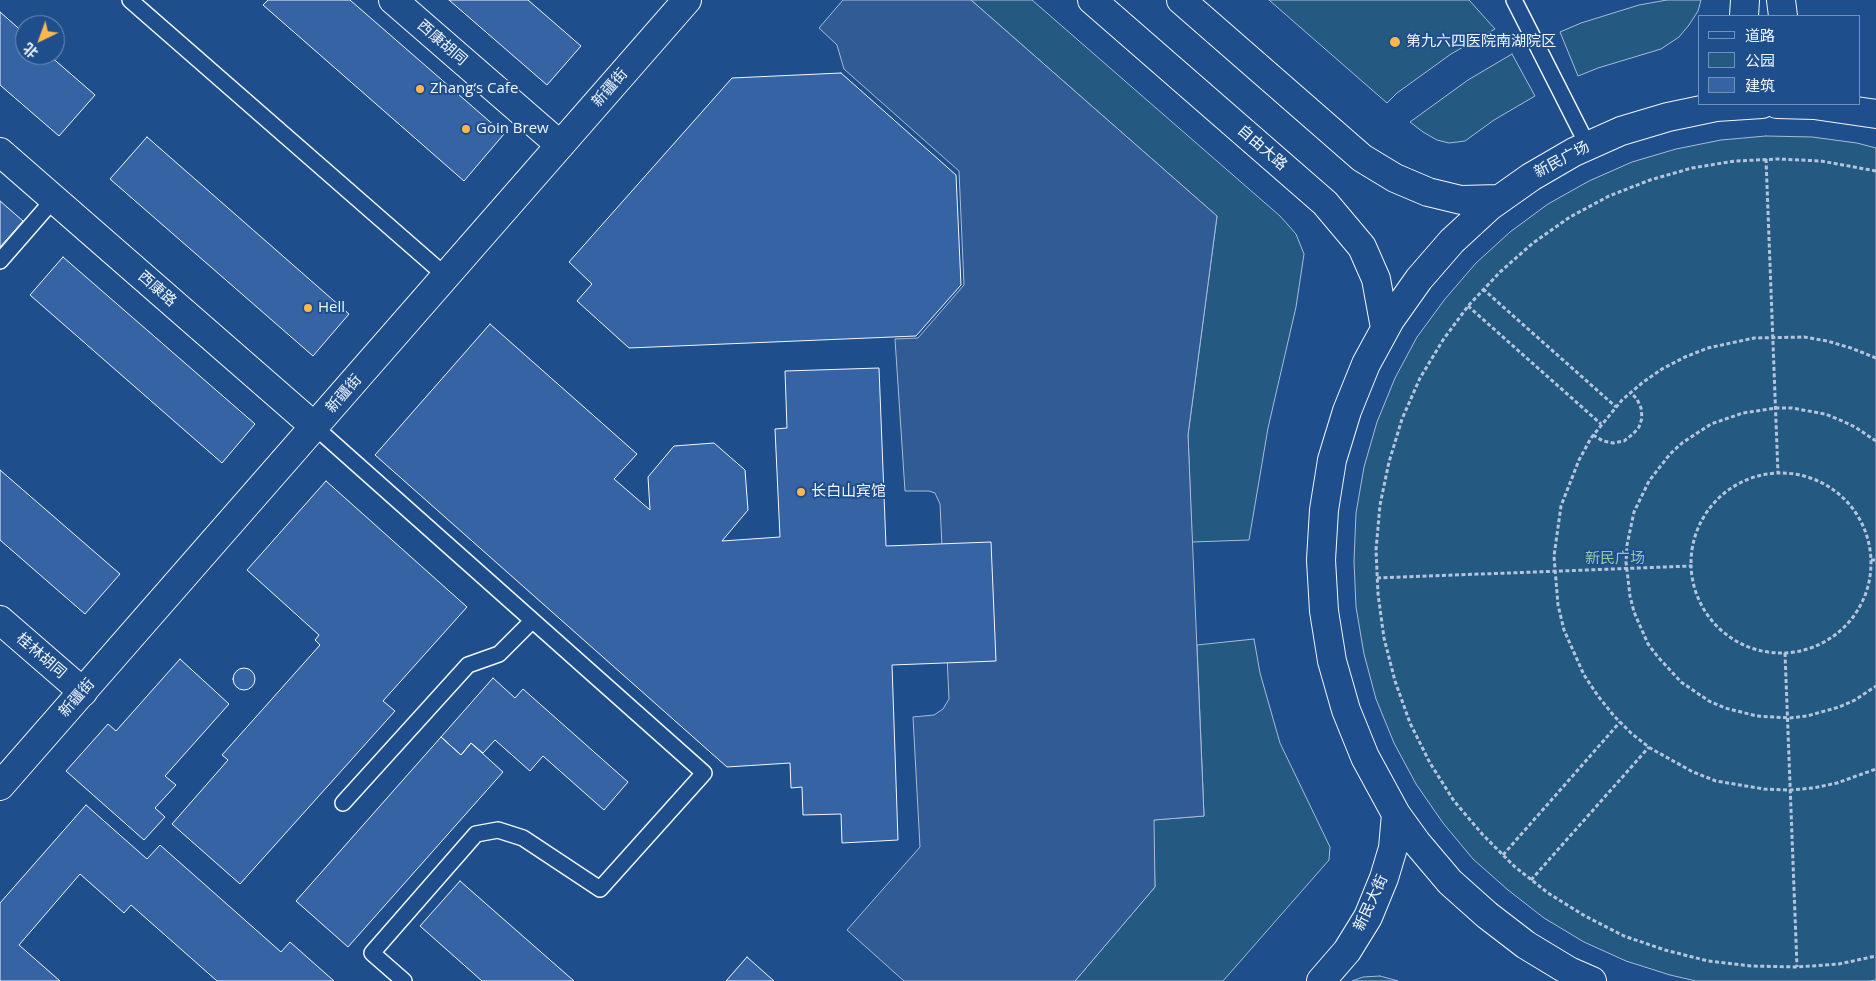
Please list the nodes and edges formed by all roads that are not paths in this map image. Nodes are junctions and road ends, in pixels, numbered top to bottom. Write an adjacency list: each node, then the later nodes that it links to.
1 (130, 0): 22 (lane)
2 (393, 0): 16 (main road, 西康胡同)
3 (687, 0): 16 (main road, 新疆街)
4 (1092, 0): 23 (main road, 自由大路)
5 (1181, 0): 20 (main road)
6 (1514, 0): 17 (lane)
7 (1745, 0): 9 (main road)
8 (1781, 0): 10 (main road)
9 (1744, 15)
10 (1783, 15)
11 (1750, 105): 14 (main road, 新民广场)
12 (1814, 105): 13 (main road)
13 (1841, 106): 15 (main road)
14 (1695, 108): 17 (main road, 新民广场)
15 (1876, 114)
16 (560, 146): 22 (main road, 新疆街)
17 (1588, 146): 20 (main road, 新民广场)
18 (0, 152): 19 (main road, 西康路)
19 (54, 199): 21 (lane); 24 (main road, 西康路)
20 (1499, 199): 23 (main road, 新民广场)
21 (0, 261)
22 (446, 277): 24 (main road, 新疆街)
23 (1385, 328): 30 (main road, 新民广场)
24 (315, 427): 26 (lane); 27 (main road, 新疆街)
25 (0, 620): 27 (main road, 桂林胡同)
26 (532, 621): 29 (lane); 32 (lane)
27 (83, 692): 28 (main road, 新疆街)
28 (0, 786)
29 (343, 803)
30 (1396, 814): 31 (main road, 新民广场); 33 (main road, 新民大街)
31 (1588, 979): 34 (main road)
32 (404, 981)
33 (1321, 981)
34 (1556, 981)

